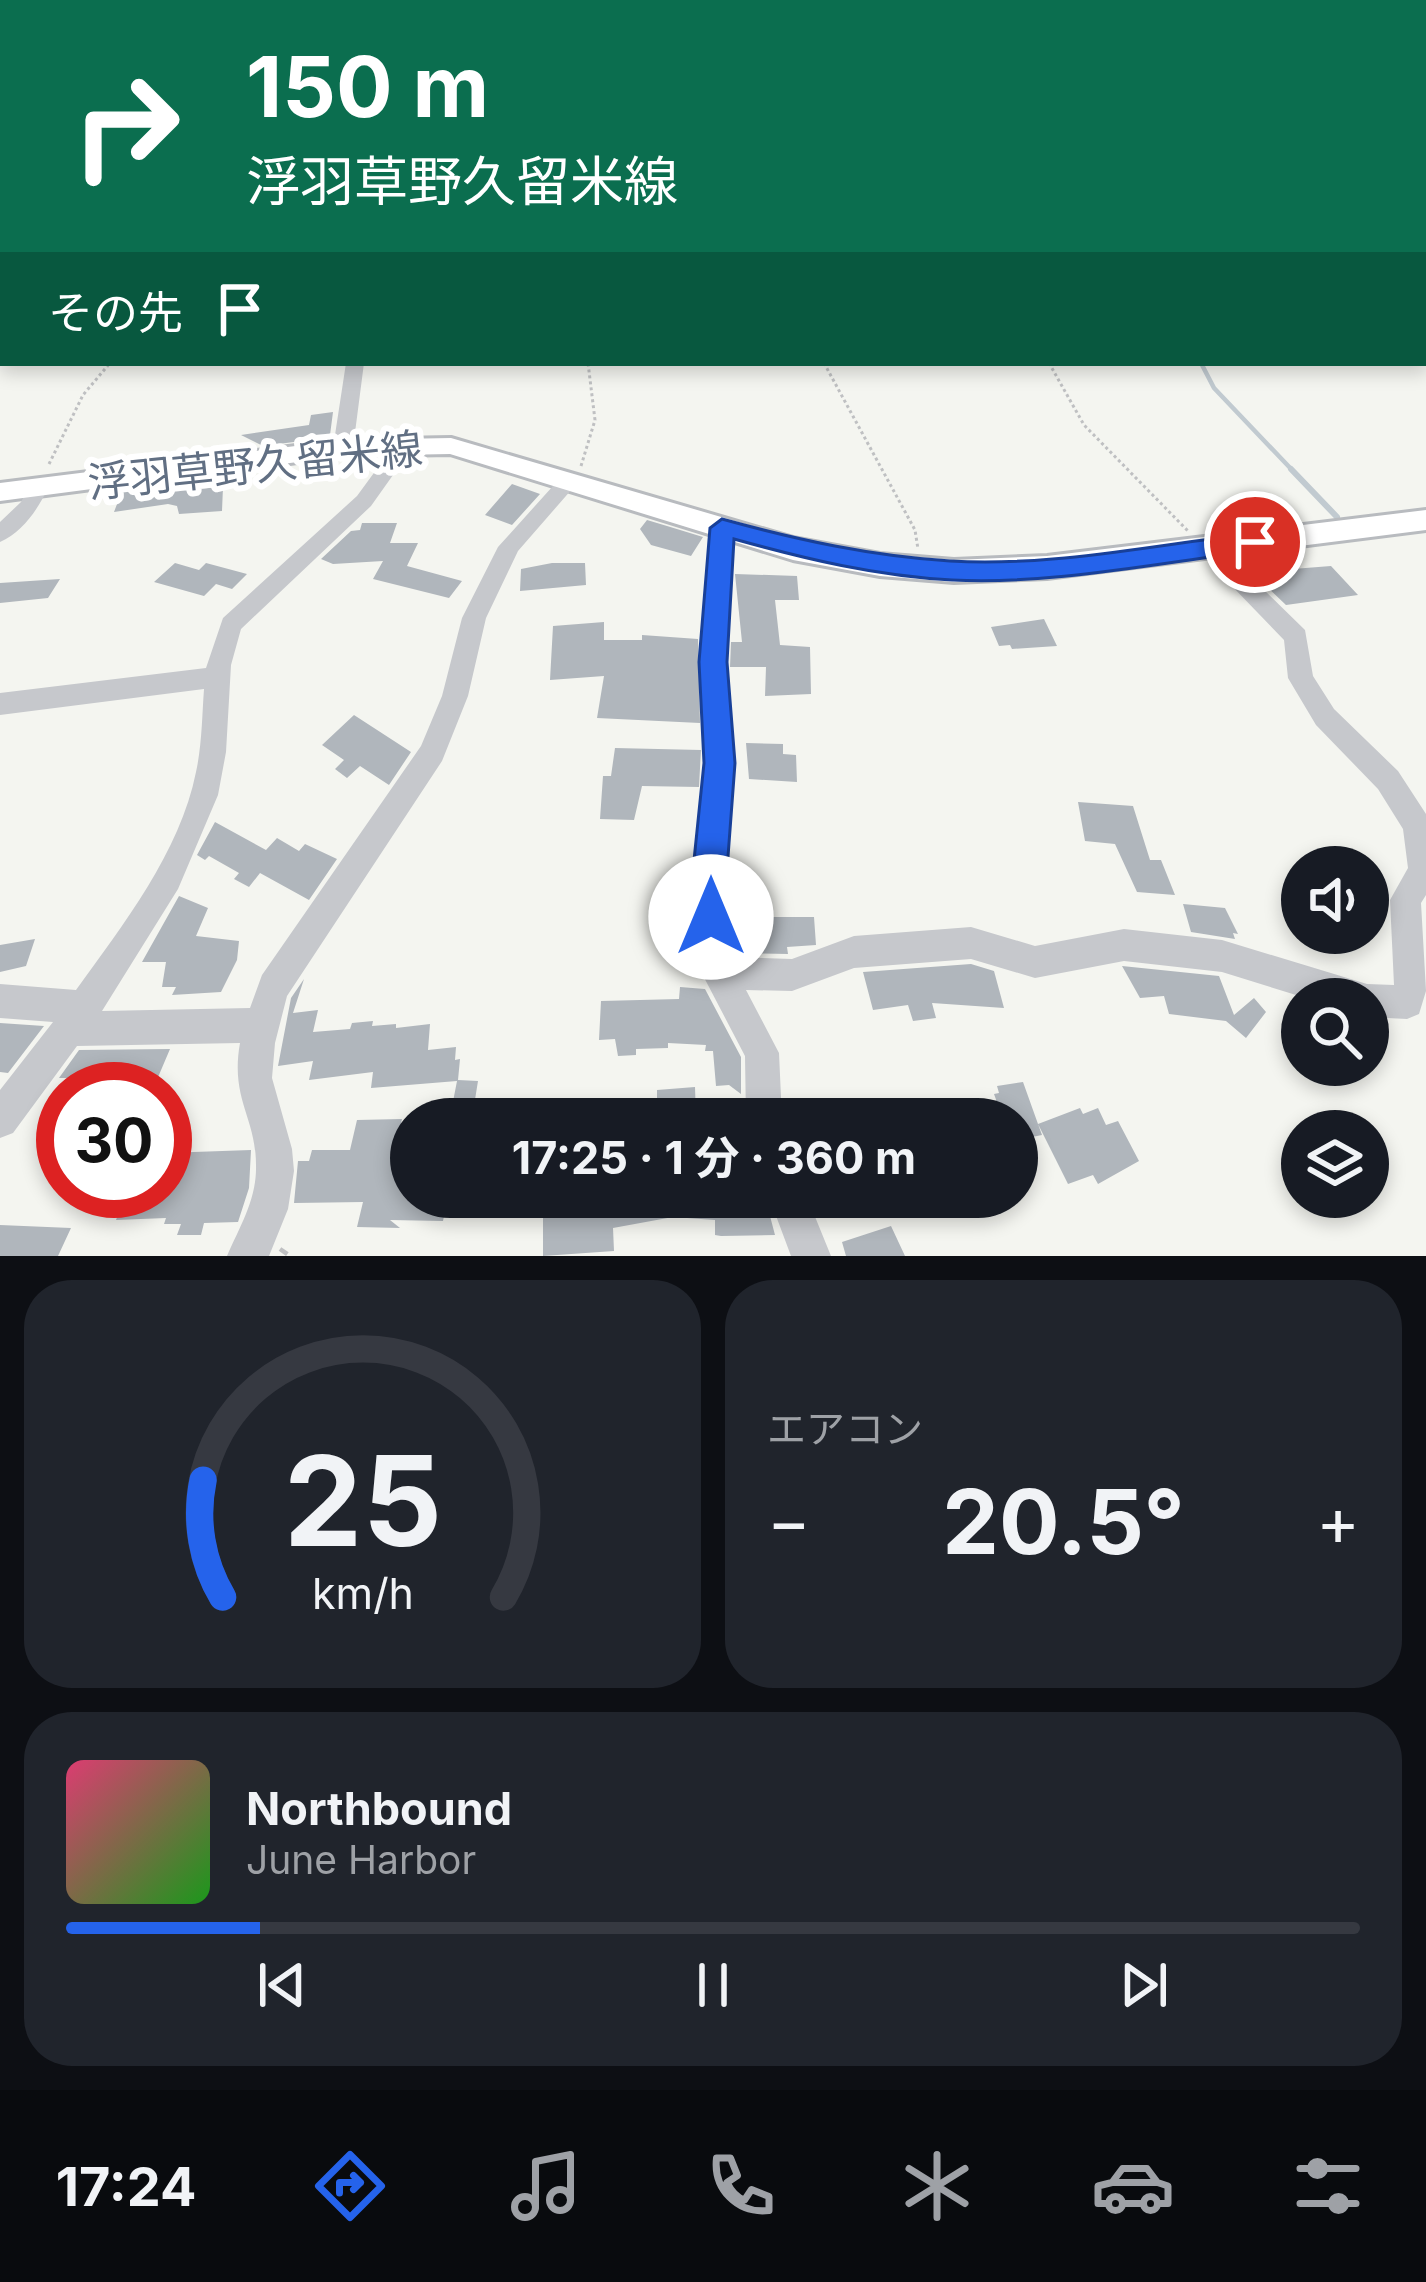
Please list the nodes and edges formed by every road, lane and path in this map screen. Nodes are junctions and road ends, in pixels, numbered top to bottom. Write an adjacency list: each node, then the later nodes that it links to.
1 (107, 366): 9 (path)
2 (355, 366): 7 (street)
3 (588, 366): 8 (path)
4 (826, 366): 15 (path)
5 (1050, 366): 14 (path)
6 (405, 444): 7 (main road, 浮羽草野久留米線); 8 (main road, 浮羽草野久留米線); 16 (street)
7 (343, 448): 9 (main road, 浮羽草野久留米線)
8 (569, 481): 12 (main road, 浮羽草野久留米線); 24 (street)
9 (38, 488): 10 (main road, 浮羽草野久留米線); 13 (street)
10 (0, 492)
11 (1426, 520): 14 (main road, 浮羽草野久留米線)
12 (722, 528): 15 (main road, 浮羽草野久留米線); 19 (street)
13 (0, 535)
14 (1208, 548): 15 (main road, 浮羽草野久留米線); 18 (street)
15 (921, 569)
16 (216, 677): 17 (street); 23 (street)
17 (0, 704)
18 (1425, 873): 22 (street)
19 (718, 973): 20 (street); 25 (street)
20 (1294, 978)
21 (0, 1001): 23 (street)
22 (1389, 1001)
23 (76, 1018): 24 (street); 26 (street)
24 (260, 1025): 28 (street)
25 (763, 1098)
26 (0, 1120)
27 (796, 1218): 29 (street)
28 (247, 1256)
29 (811, 1256)

